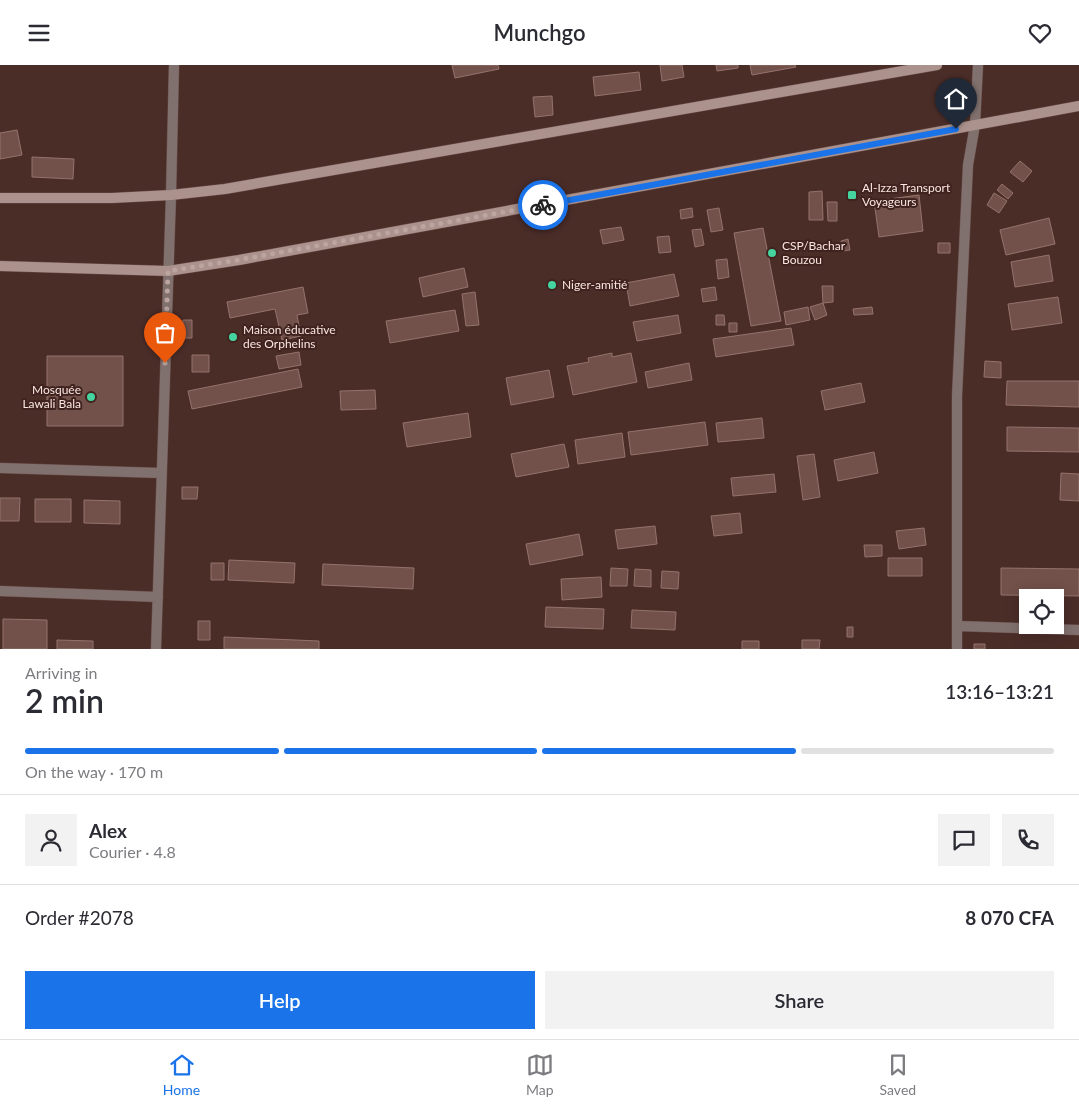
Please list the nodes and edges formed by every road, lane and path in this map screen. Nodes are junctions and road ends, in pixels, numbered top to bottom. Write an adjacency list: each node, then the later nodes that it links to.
1 (174, 65): 6 (street)
2 (937, 65): 6 (street)
3 (978, 65): 5 (street)
4 (1079, 106): 5 (street)
5 (976, 125): 9 (street); 14 (street)
6 (171, 195): 7 (street); 9 (street)
7 (0, 198)
8 (0, 266): 9 (street)
9 (168, 271): 11 (street)
10 (0, 469): 11 (street)
11 (161, 473): 13 (street)
12 (0, 591): 13 (street)
13 (158, 597): 16 (street)
14 (958, 626): 15 (street); 17 (street)
15 (1079, 630)
16 (156, 649)
17 (957, 649)

